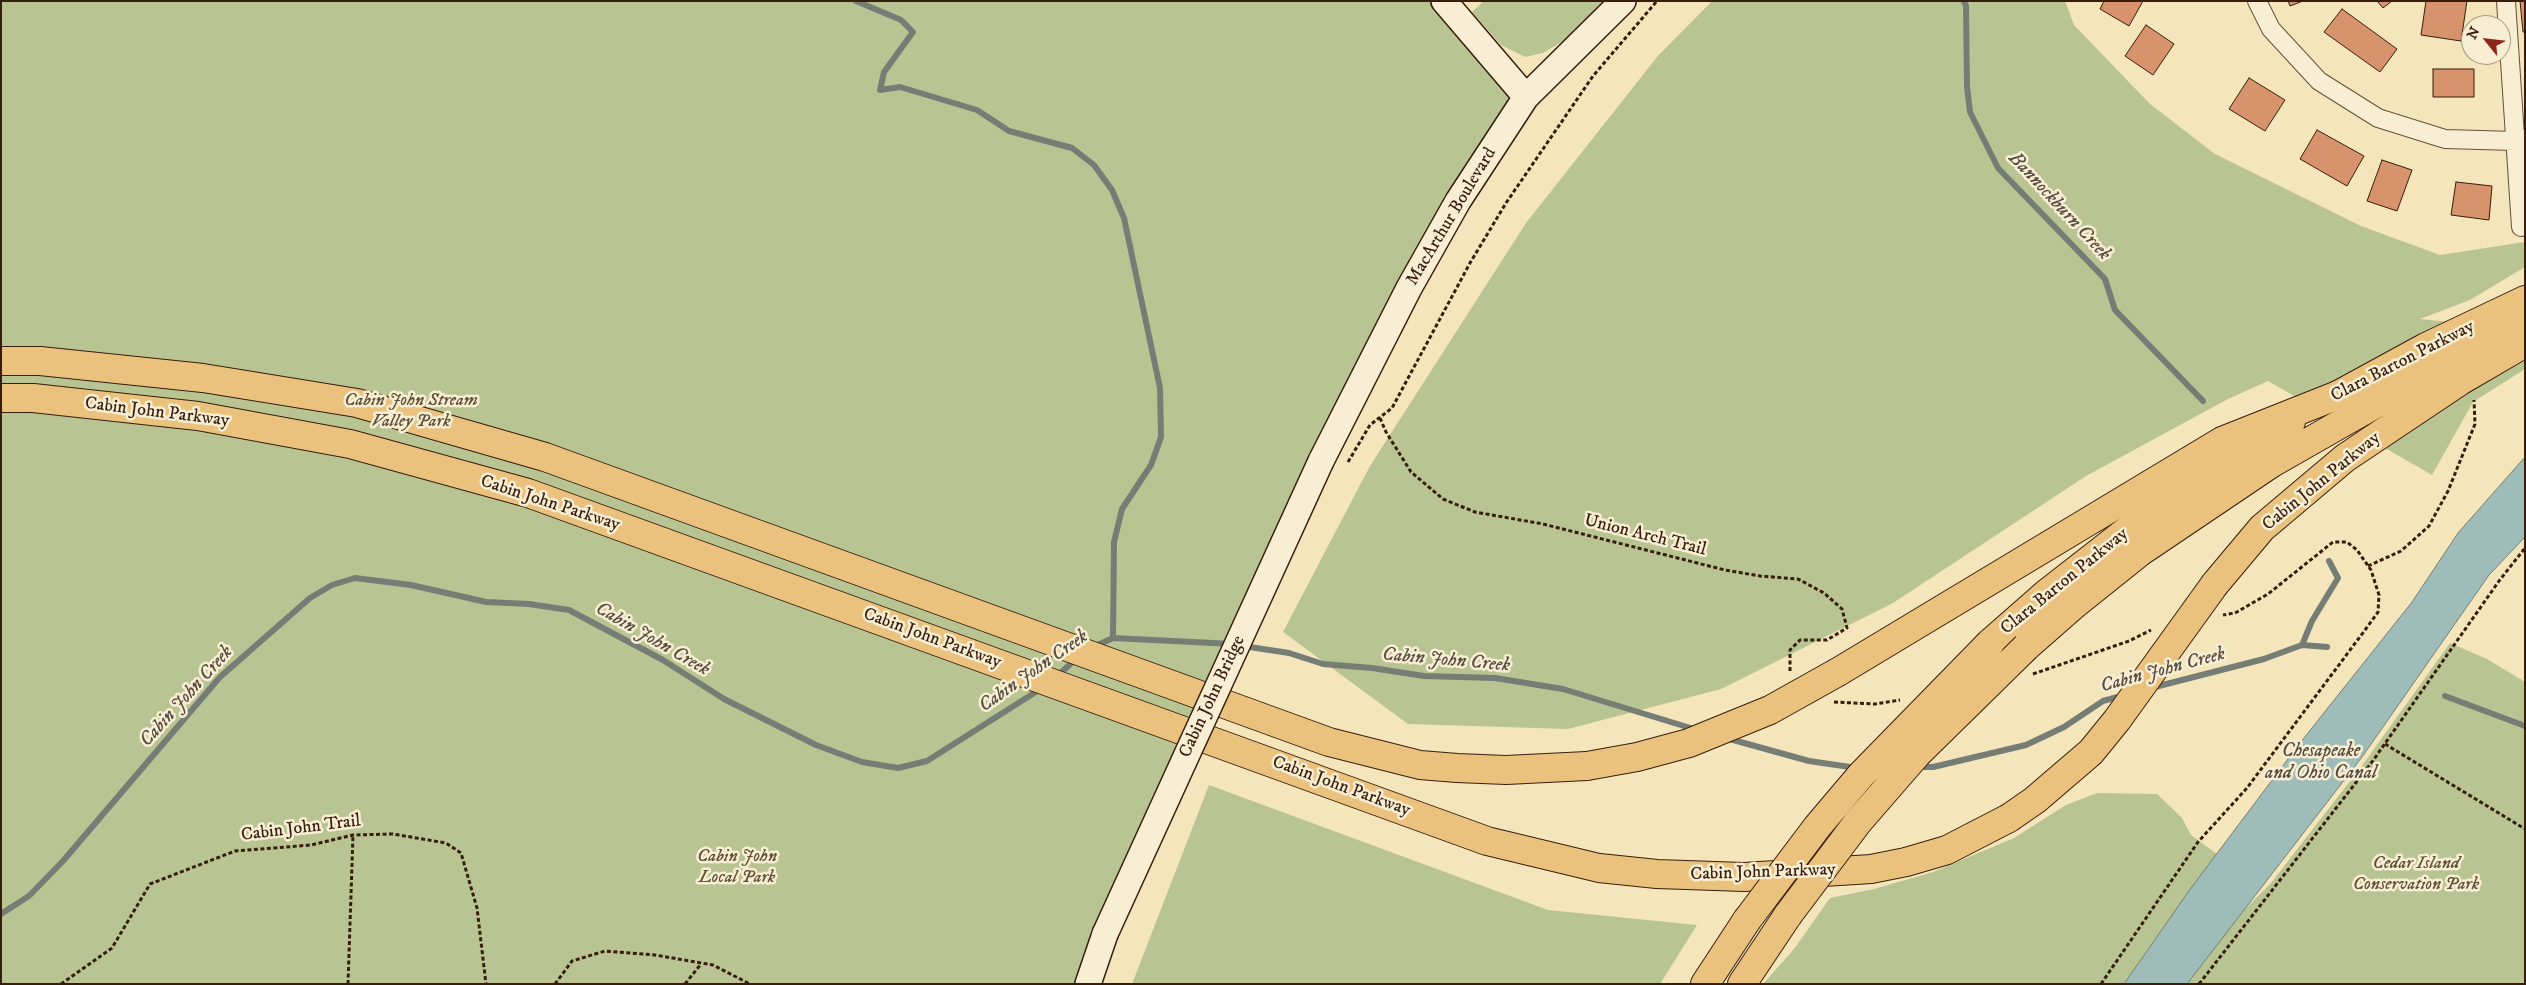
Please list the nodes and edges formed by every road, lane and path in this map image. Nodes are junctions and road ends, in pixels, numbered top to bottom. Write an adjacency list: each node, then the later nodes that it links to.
1 (1444, 1): 6 (main road)
2 (1622, 1): 6 (main road, MacArthur Boulevard)
3 (1657, 1): 16 (path)
4 (2257, 1): 7 (street)
5 (2506, 1): 7 (street)
6 (1526, 97): 17 (main road, MacArthur Boulevard)
7 (2520, 140): 8 (street)
8 (2521, 227)
9 (2525, 300): 14 (main road, Clara Barton Parkway)
10 (2525, 329): 34 (main road, Clara Barton Parkway, bridge)
11 (2525, 343): 13 (main road, Cabin John Parkway)
12 (1, 361): 14 (main road, bridge)
13 (2460, 381): 15 (main road, Cabin John Parkway, bridge); 20 (path)
14 (2338, 395): 33 (main road, Clara Barton Parkway, bridge)
15 (1, 398)
16 (1380, 418): 18 (path); 21 (path, Union Arch Trail)
17 (1321, 461): 32 (main road, Cabin John Bridge, bridge)
18 (1346, 464)
19 (2525, 548): 22 (path)
20 (2368, 566)
21 (1790, 663)
22 (2385, 744): 23 (path); 35 (path)
23 (2525, 829)
24 (353, 835): 26 (path, Cabin John Trail); 27 (path); 28 (path, Cabin John Trail)
25 (702, 964): 29 (path); 30 (path); 31 (path)
26 (61, 984)
27 (348, 984)
28 (486, 984)
29 (555, 984)
30 (685, 984)
31 (750, 984)
32 (1088, 984)
33 (1706, 984)
34 (1742, 984)
35 (2199, 984)

